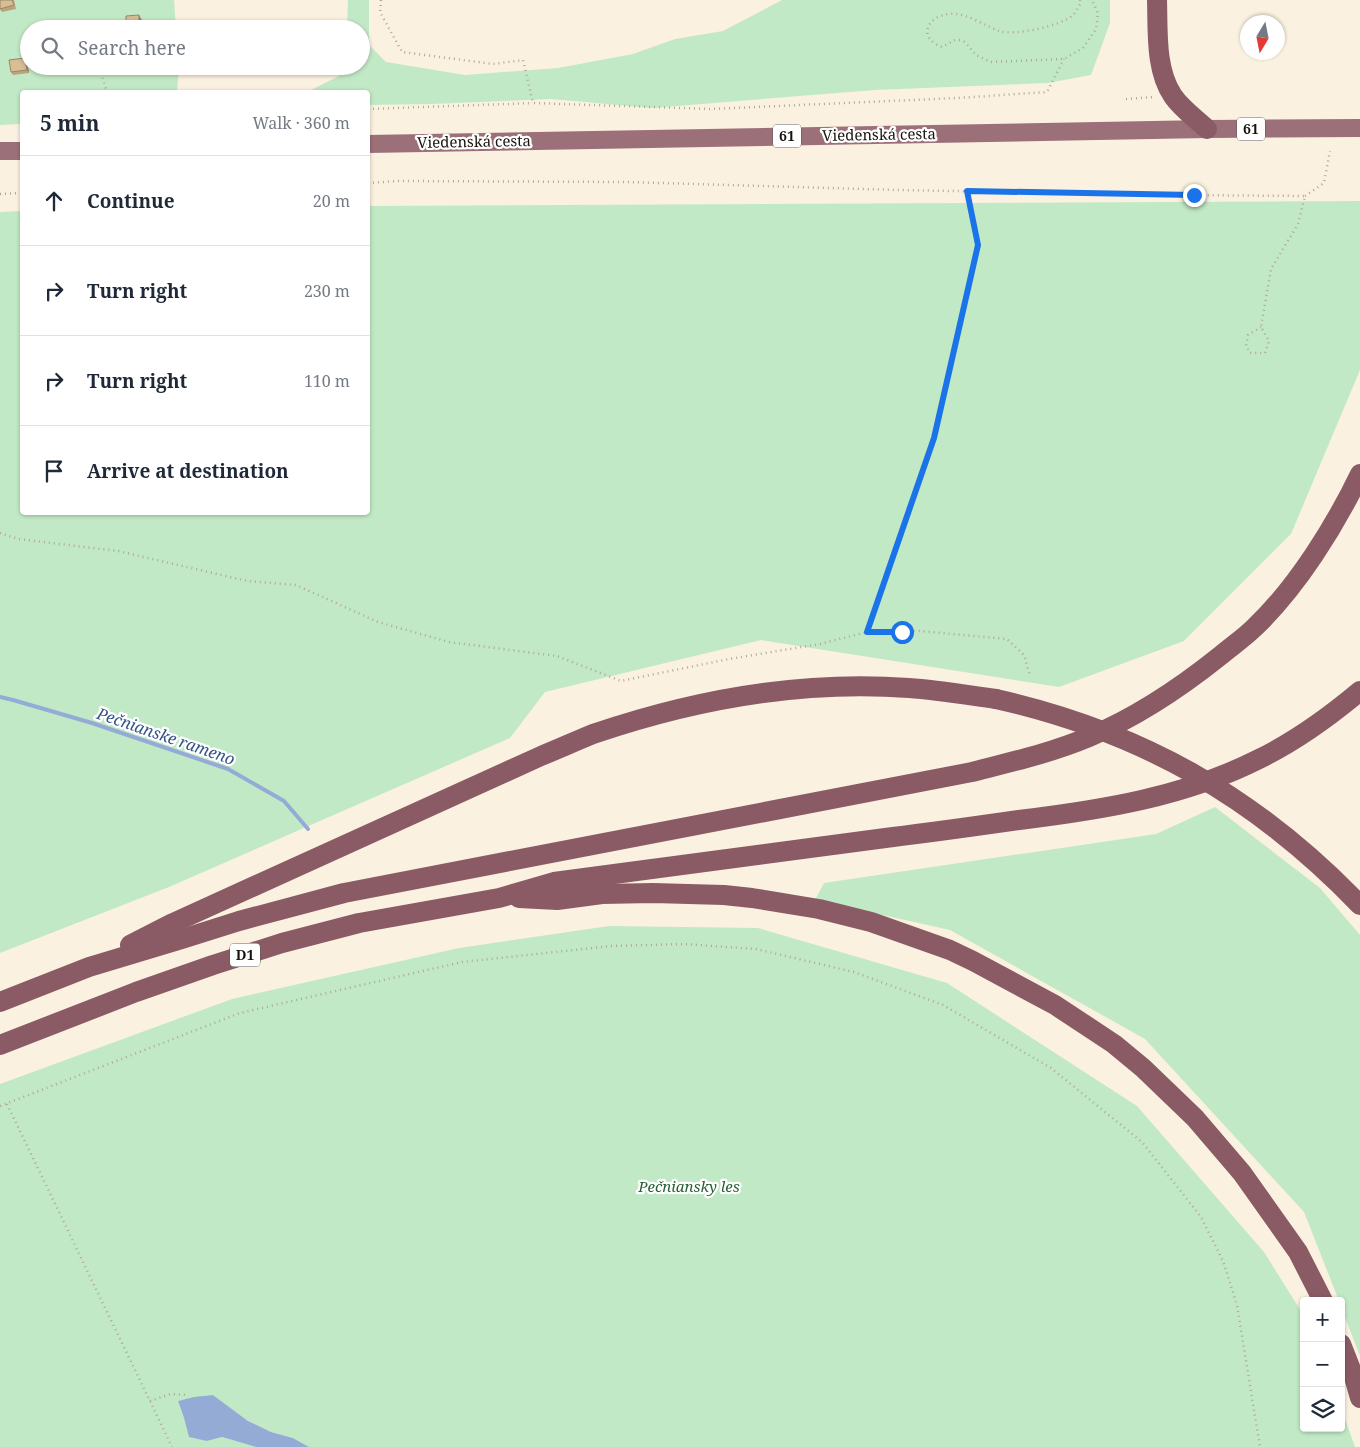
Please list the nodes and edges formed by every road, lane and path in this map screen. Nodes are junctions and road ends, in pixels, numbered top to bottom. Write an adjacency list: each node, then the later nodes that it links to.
1 (381, 0): 8 (path)
2 (1080, 0): 5 (path)
3 (1092, 0): 5 (path)
4 (1157, 0): 11 (highway)
5 (1064, 59): 8 (path)
6 (102, 75): 7 (path)
7 (106, 90)
8 (533, 103): 9 (path)
9 (370, 109)
10 (1360, 128): 11 (main road, Viedenská cesta / 61)
11 (1207, 129): 12 (main road, Viedenská cesta / 61)
12 (370, 144)
13 (20, 150): 14 (main road)
14 (0, 151)
15 (1330, 151): 20 (path)
16 (370, 183): 17 (path)
17 (967, 191): 20 (path); 24 (path)
18 (20, 193): 19 (path)
19 (0, 194)
20 (1305, 196): 21 (path)
21 (1261, 327): 21 (path)
22 (1360, 474): 29 (highway)
23 (0, 533): 24 (path)
24 (867, 632): 25 (path)
25 (1030, 676)
26 (1360, 690): 27 (highway)
27 (499, 898): 31 (highway, D1); 34 (highway)
28 (1360, 905): 29 (highway, bridge)
29 (89, 967): 30 (highway)
30 (0, 1002)
31 (0, 1045)
32 (7, 1104): 33 (path); 38 (path); 40 (path)
33 (0, 1106)
34 (1321, 1297)
35 (1345, 1354): 37 (highway)
36 (188, 1395): 38 (path)
37 (1360, 1398)
38 (150, 1401): 39 (path)
39 (172, 1447)
40 (1260, 1447)

